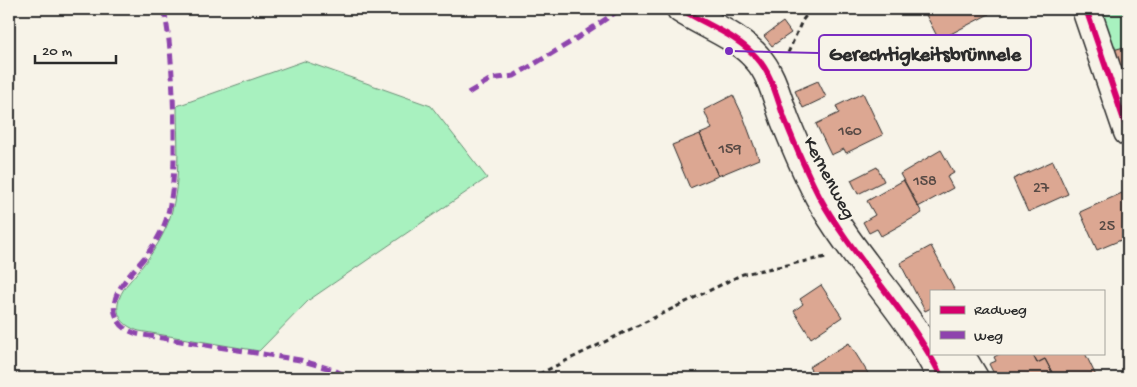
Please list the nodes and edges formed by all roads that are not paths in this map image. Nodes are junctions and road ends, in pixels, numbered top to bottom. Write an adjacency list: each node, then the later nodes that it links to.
1 (681, 9): 4 (street, Kernenweg)
2 (1086, 9): 3 (street)
3 (1128, 132)
4 (930, 345)
5 (937, 354): 6 (street, Kernenweg); 7 (street)
6 (942, 378)
7 (974, 378)

